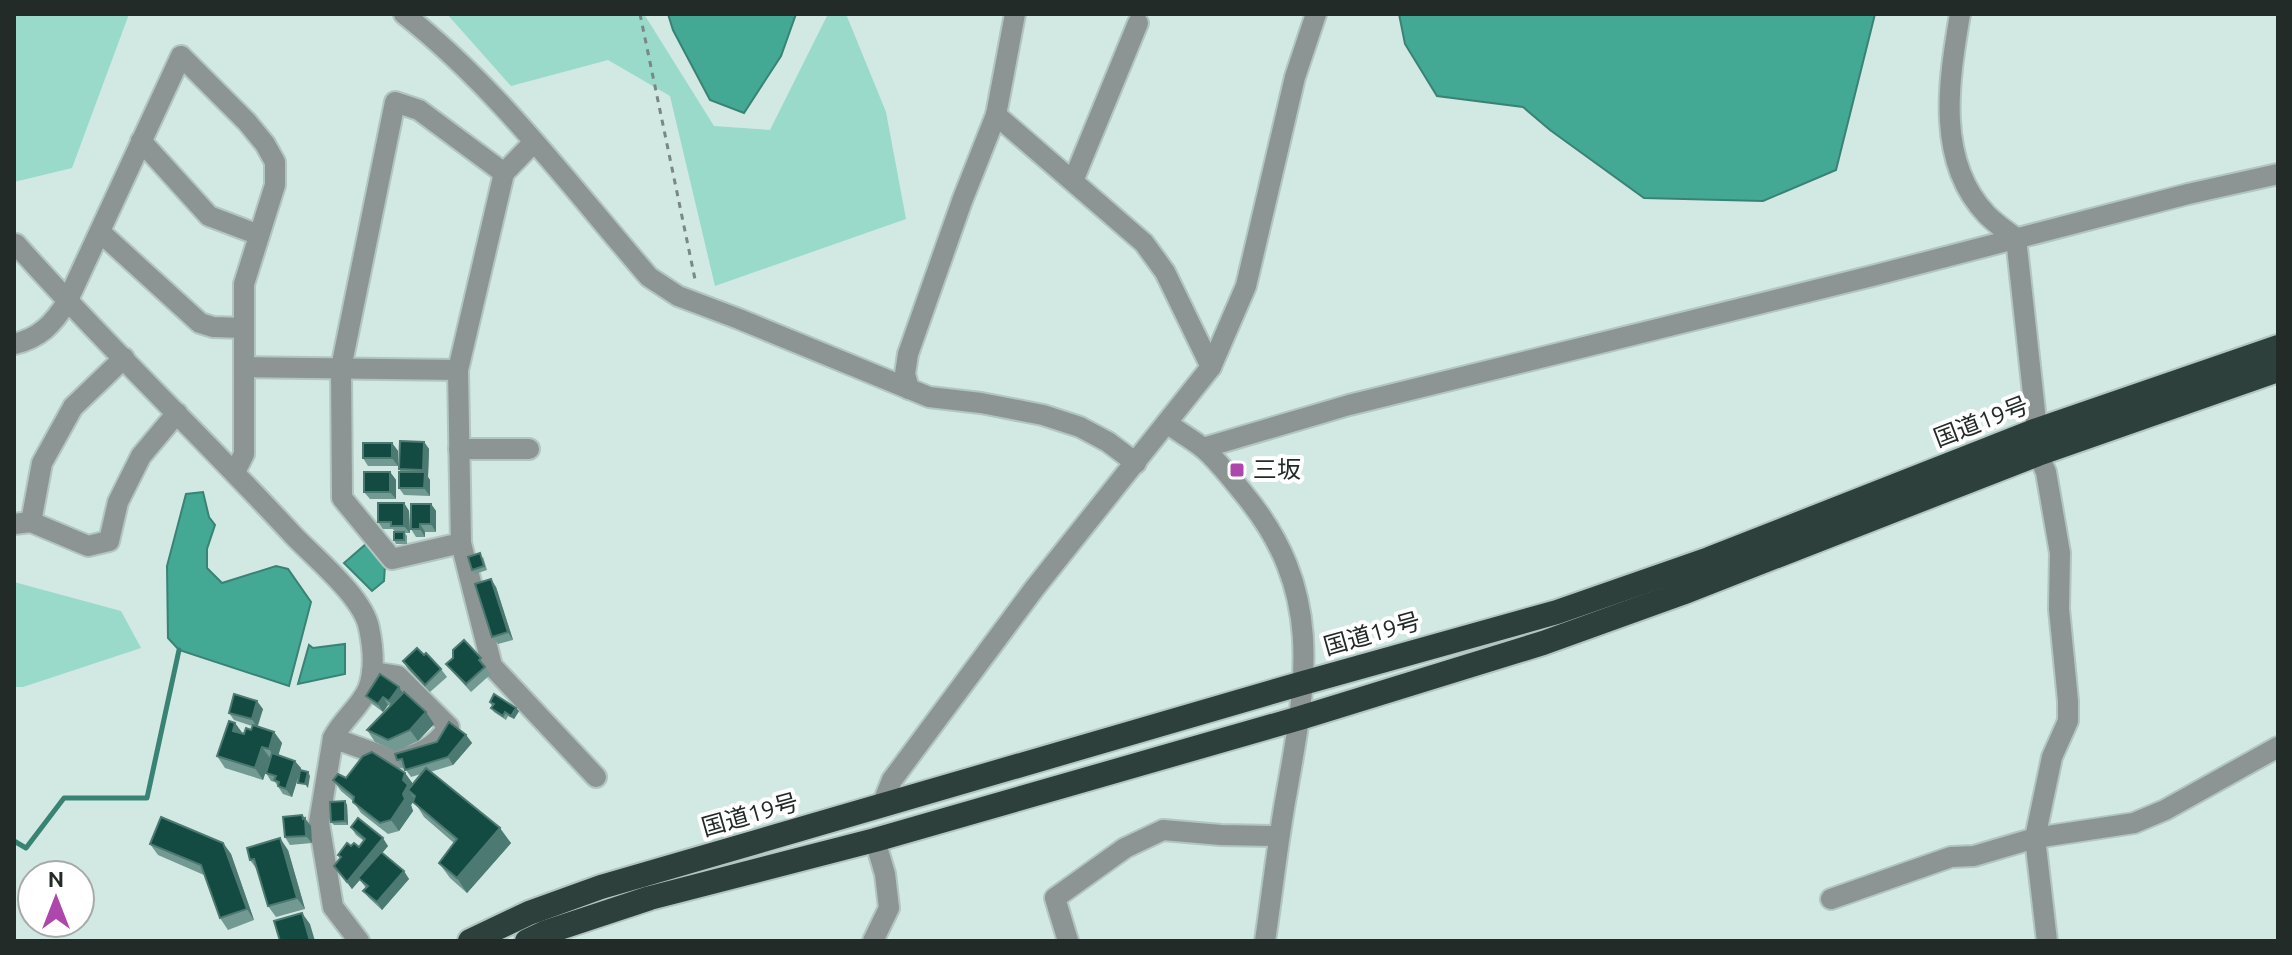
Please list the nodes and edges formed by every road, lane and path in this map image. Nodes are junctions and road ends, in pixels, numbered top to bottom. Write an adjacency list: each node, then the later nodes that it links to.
1 (404, 14): 9 (street)
2 (640, 14): 18 (path)
3 (1015, 14): 7 (street)
4 (1316, 14): 24 (street)
5 (1960, 14): 15 (street)
6 (1138, 23): 12 (street)
7 (996, 115): 12 (street); 28 (street)
8 (141, 141): 13 (street); 14 (street); 14 (street)
9 (534, 142): 10 (street); 18 (street)
10 (504, 173): 25 (street); 26 (street)
11 (2278, 174): 15 (street)
12 (1073, 181): 24 (street)
13 (100, 232): 17 (street); 19 (street)
14 (259, 235): 19 (street)
15 (2016, 238): 31 (street); 32 (street)
16 (14, 245): 17 (street)
17 (67, 302): 20 (street); 22 (street)
18 (700, 303): 28 (street)
19 (244, 328): 23 (street)
20 (14, 344)
21 (2278, 347): 31 (highway, 国道19号)
22 (124, 358): 29 (street); 37 (street)
23 (244, 367): 25 (street); 36 (street)
24 (1211, 367): 30 (street)
25 (341, 368): 26 (street); 38 (street)
26 (458, 370): 33 (street)
27 (2278, 370): 31 (highway, 国道19号)
28 (909, 389): 35 (street)
29 (177, 413): 36 (street); 37 (street)
30 (1168, 424): 32 (street); 35 (street)
31 (2038, 442): 40 (highway, 国道19号); 41 (highway, 国道19号); 47 (street)
32 (1203, 448): 40 (street)
33 (459, 449): 34 (street); 38 (street)
34 (529, 449)
35 (1136, 463): 45 (street)
36 (235, 472): 39 (street)
37 (22, 523)
38 (461, 543): 44 (street)
39 (372, 672): 42 (street); 42 (street)
40 (1303, 683): 41 (street); 45 (highway, 国道19号)
41 (1300, 718): 46 (street); 48 (highway, 国道19号)
42 (333, 738): 50 (street)
43 (2278, 747): 47 (street)
44 (596, 777)
45 (882, 805): 51 (highway, 国道19号)
46 (1279, 836): 54 (street); 55 (street)
47 (2035, 838): 49 (street); 56 (street)
48 (875, 840): 52 (highway, 国道19号); 53 (street)
49 (1831, 899)
50 (359, 941)
51 (470, 941)
52 (527, 941)
53 (873, 941)
54 (1068, 941)
55 (1265, 941)
56 (2047, 941)

